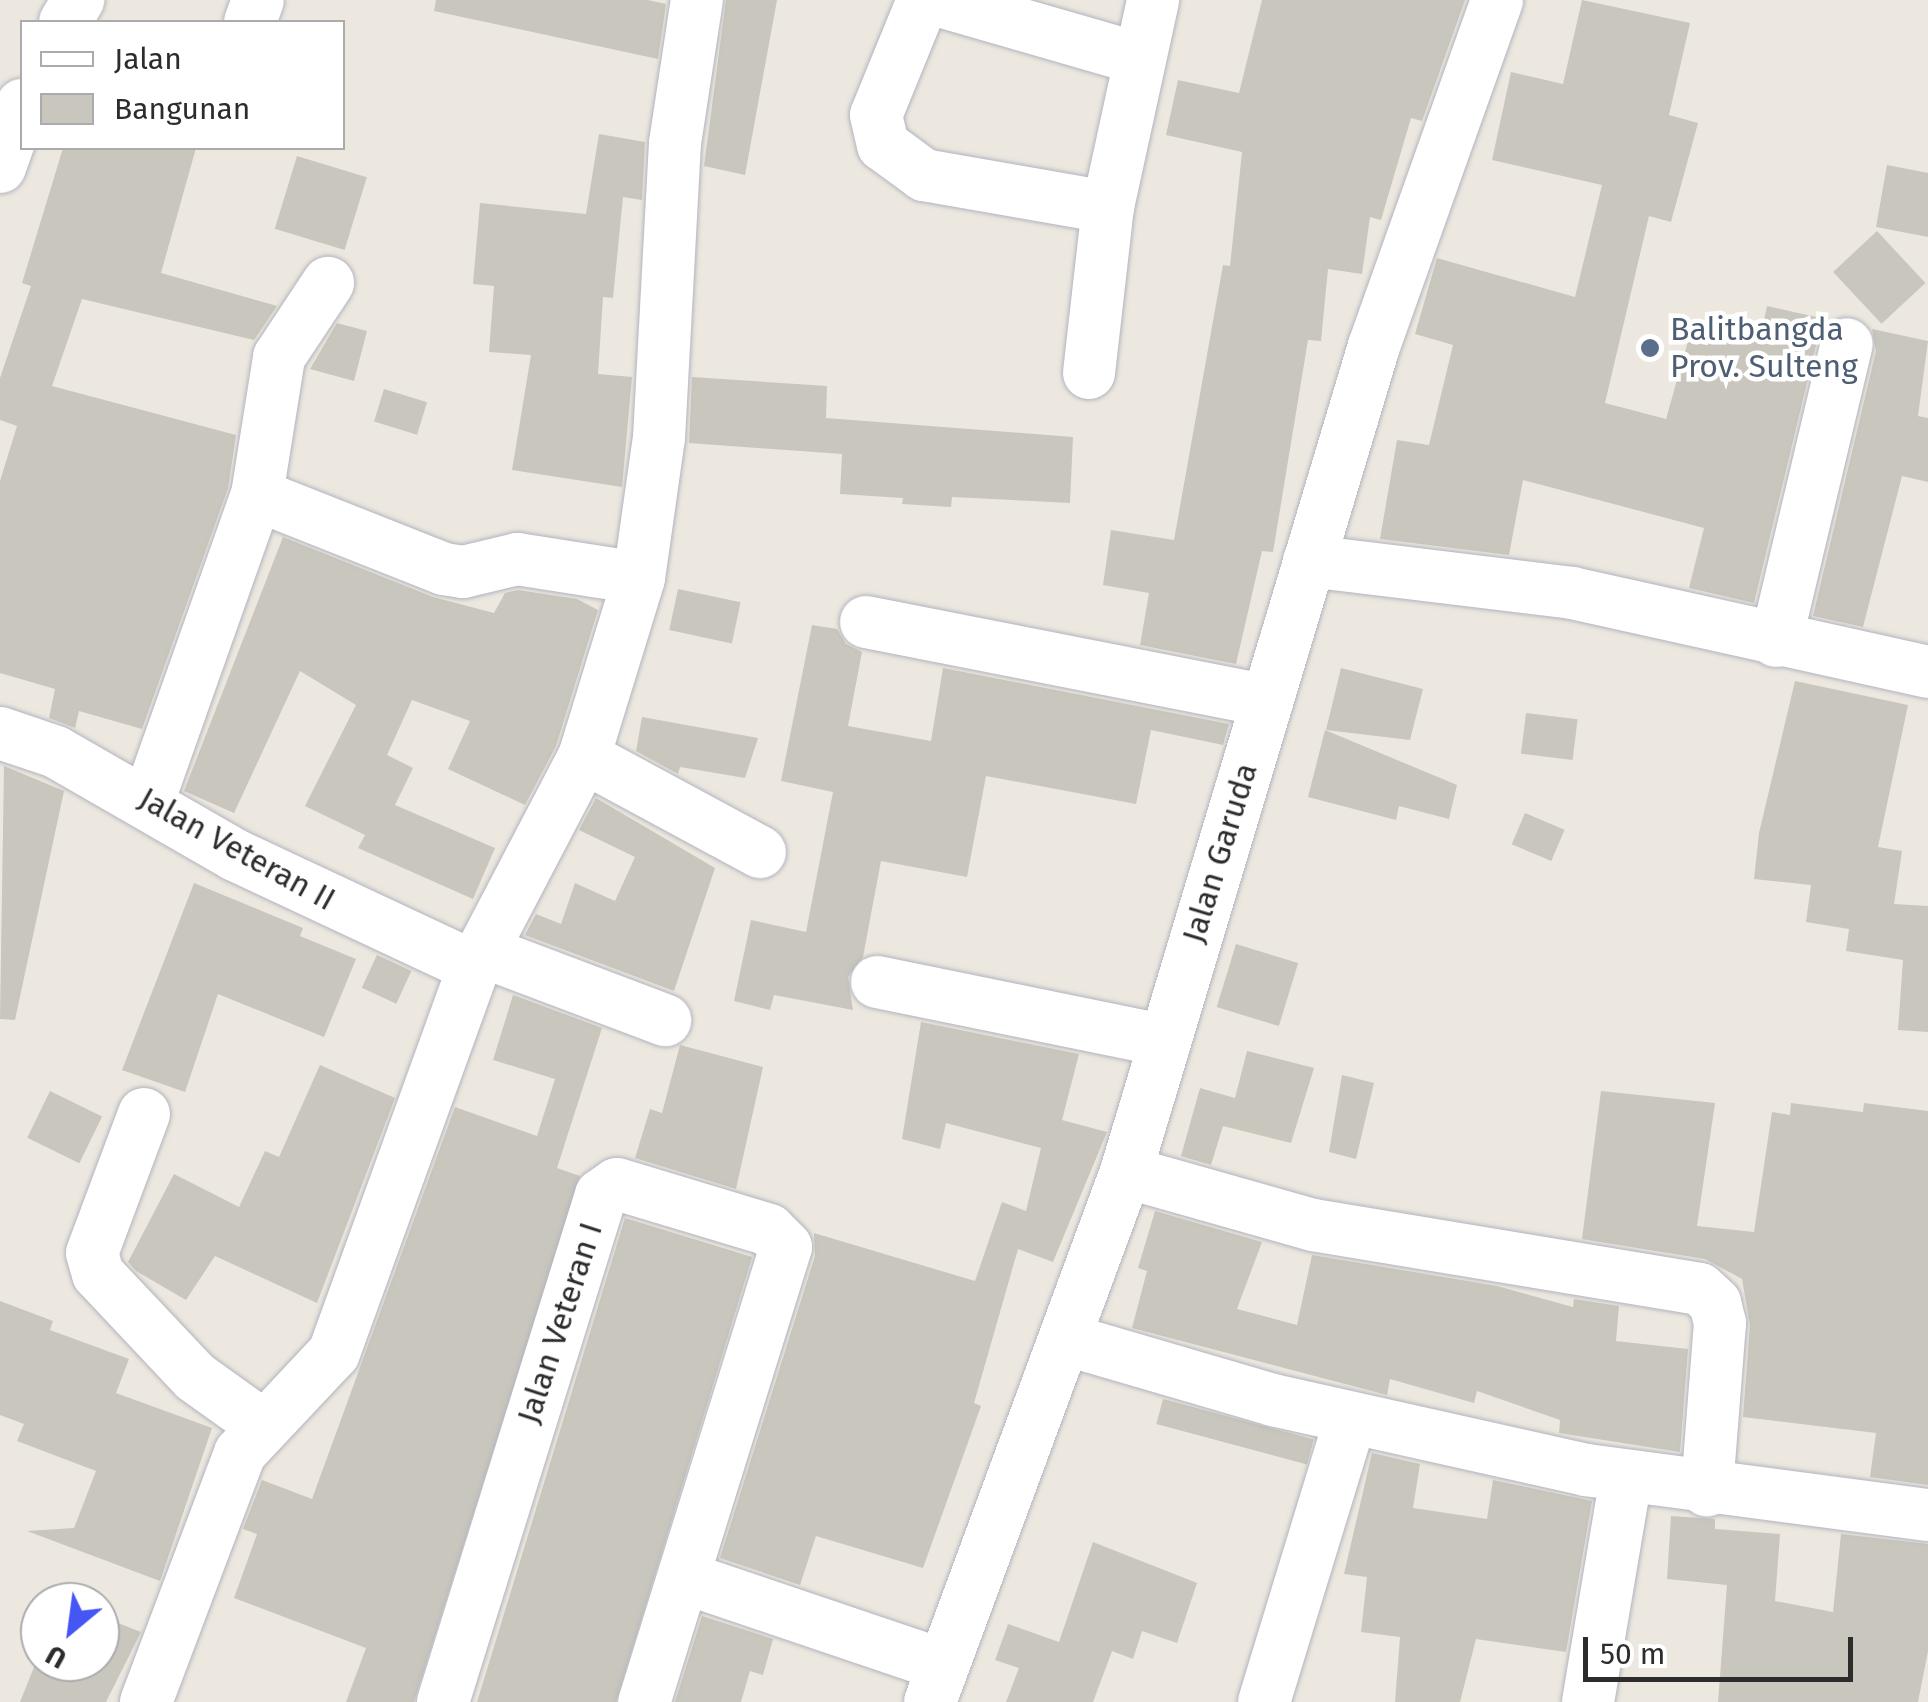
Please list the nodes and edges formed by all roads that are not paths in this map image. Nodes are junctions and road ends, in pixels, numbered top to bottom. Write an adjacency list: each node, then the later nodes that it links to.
1 (697, 0): 15 (street)
2 (923, 0): 9 (street)
3 (936, 0): 6 (street)
4 (1153, 0): 6 (street)
5 (1497, 0): 14 (street, Jalan Garuda)
6 (1140, 59): 9 (street)
7 (20, 111): 8 (street)
8 (0, 167)
9 (1108, 207): 12 (street)
10 (328, 283): 13 (street)
11 (1847, 344): 17 (street)
12 (1089, 373)
13 (256, 495): 15 (street); 22 (street)
14 (1309, 561): 17 (street); 19 (street, Jalan Garuda)
15 (639, 578): 21 (street)
16 (866, 622): 19 (street)
17 (1776, 642): 18 (street)
18 (1928, 672)
19 (1267, 701): 27 (street, Jalan Garuda)
20 (0, 734): 22 (street, Jalan Veteran II)
21 (584, 757): 23 (street); 24 (street)
22 (148, 802): 24 (street, Jalan Veteran II)
23 (760, 852)
24 (478, 959): 26 (street, Jalan Veteran II); 32 (street)
25 (877, 982): 27 (street)
26 (665, 1020)
27 (1163, 1040): 29 (street, Jalan Garuda)
28 (144, 1114): 32 (street)
29 (1126, 1172): 30 (street, Jalan Garuda); 34 (street)
30 (1068, 1340): 31 (street); 37 (street, Jalan Garuda)
31 (1351, 1418): 33 (street); 41 (street)
32 (262, 1425): 38 (street)
33 (1626, 1478): 34 (street); 42 (street)
34 (1707, 1490): 35 (street)
35 (1928, 1515)
36 (685, 1578): 37 (street); 39 (street, Jalan Veteran I); 40 (street, Jalan Veteran I)
37 (936, 1684)
38 (146, 1702)
39 (443, 1702)
40 (644, 1702)
41 (1264, 1702)
42 (1588, 1702)

